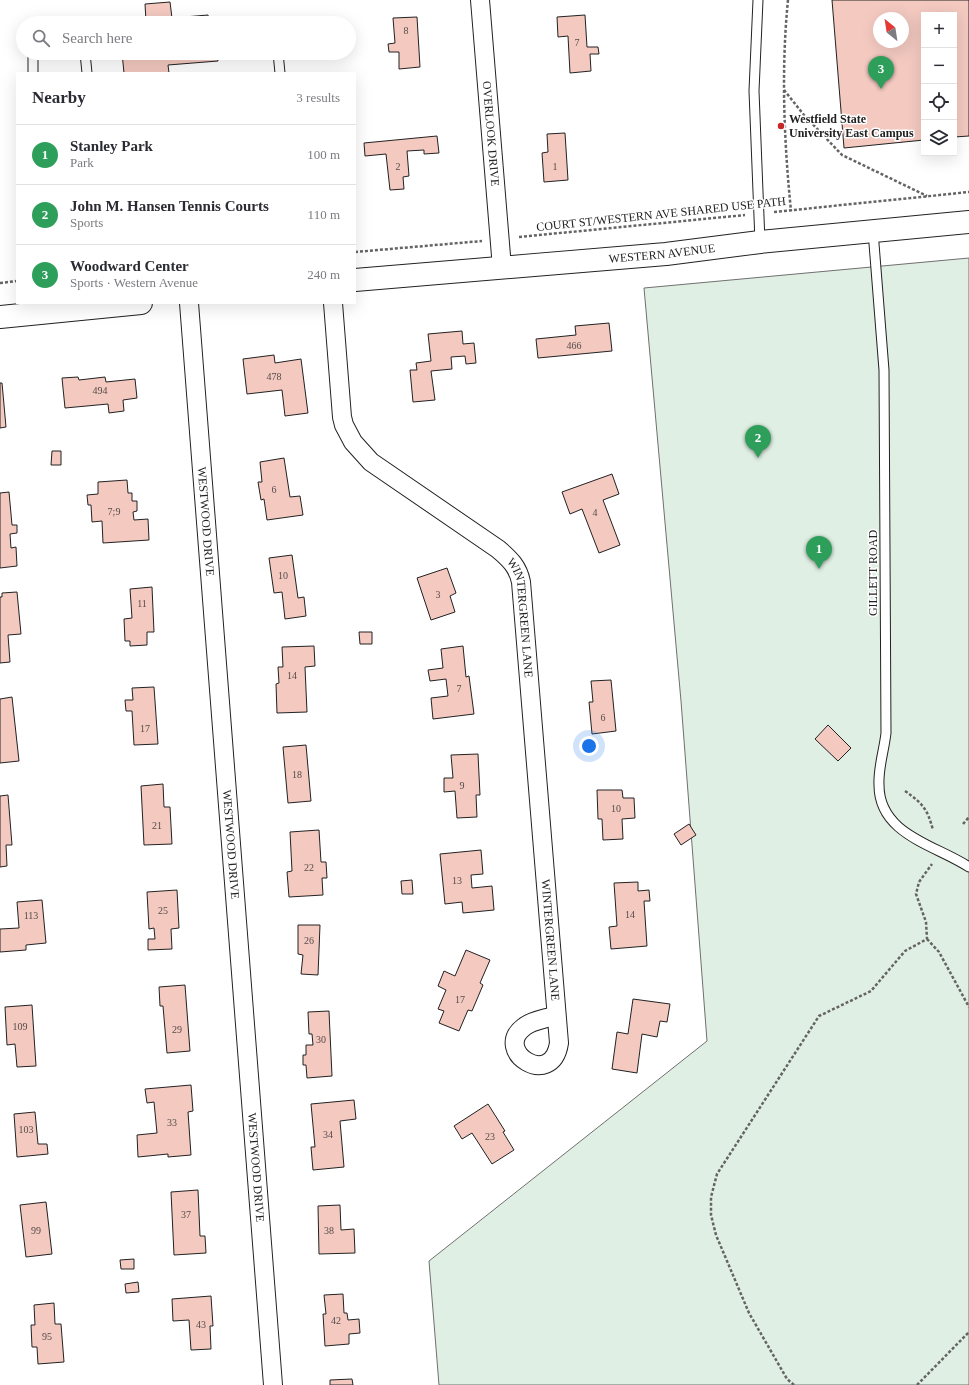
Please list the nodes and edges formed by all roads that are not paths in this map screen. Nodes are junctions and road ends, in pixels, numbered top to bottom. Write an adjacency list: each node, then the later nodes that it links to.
1 (480, 0): 12 (street, OVERLOOK DRIVE)
2 (758, 0): 11 (lane)
3 (33, 60): 6 (lane)
4 (86, 60): 7 (lane)
5 (279, 60): 8 (lane)
6 (33, 72)
7 (87, 72)
8 (280, 72)
9 (969, 222): 10 (main road, WESTERN AVENUE)
10 (873, 231): 11 (main road, WESTERN AVENUE); 20 (lane, GILLETT ROAD)
11 (760, 242): 12 (main road, WESTERN AVENUE)
12 (502, 268): 13 (main road, WESTERN AVENUE)
13 (356, 280)
14 (122, 304): 17 (main road)
15 (189, 304): 22 (street, WESTWOOD DRIVE)
16 (333, 304): 21 (street, WINTERGREEN LANE)
17 (102, 305): 18 (main road)
18 (42, 308): 19 (main road)
19 (0, 317)
20 (969, 867)
21 (556, 1016)
22 (273, 1385)

